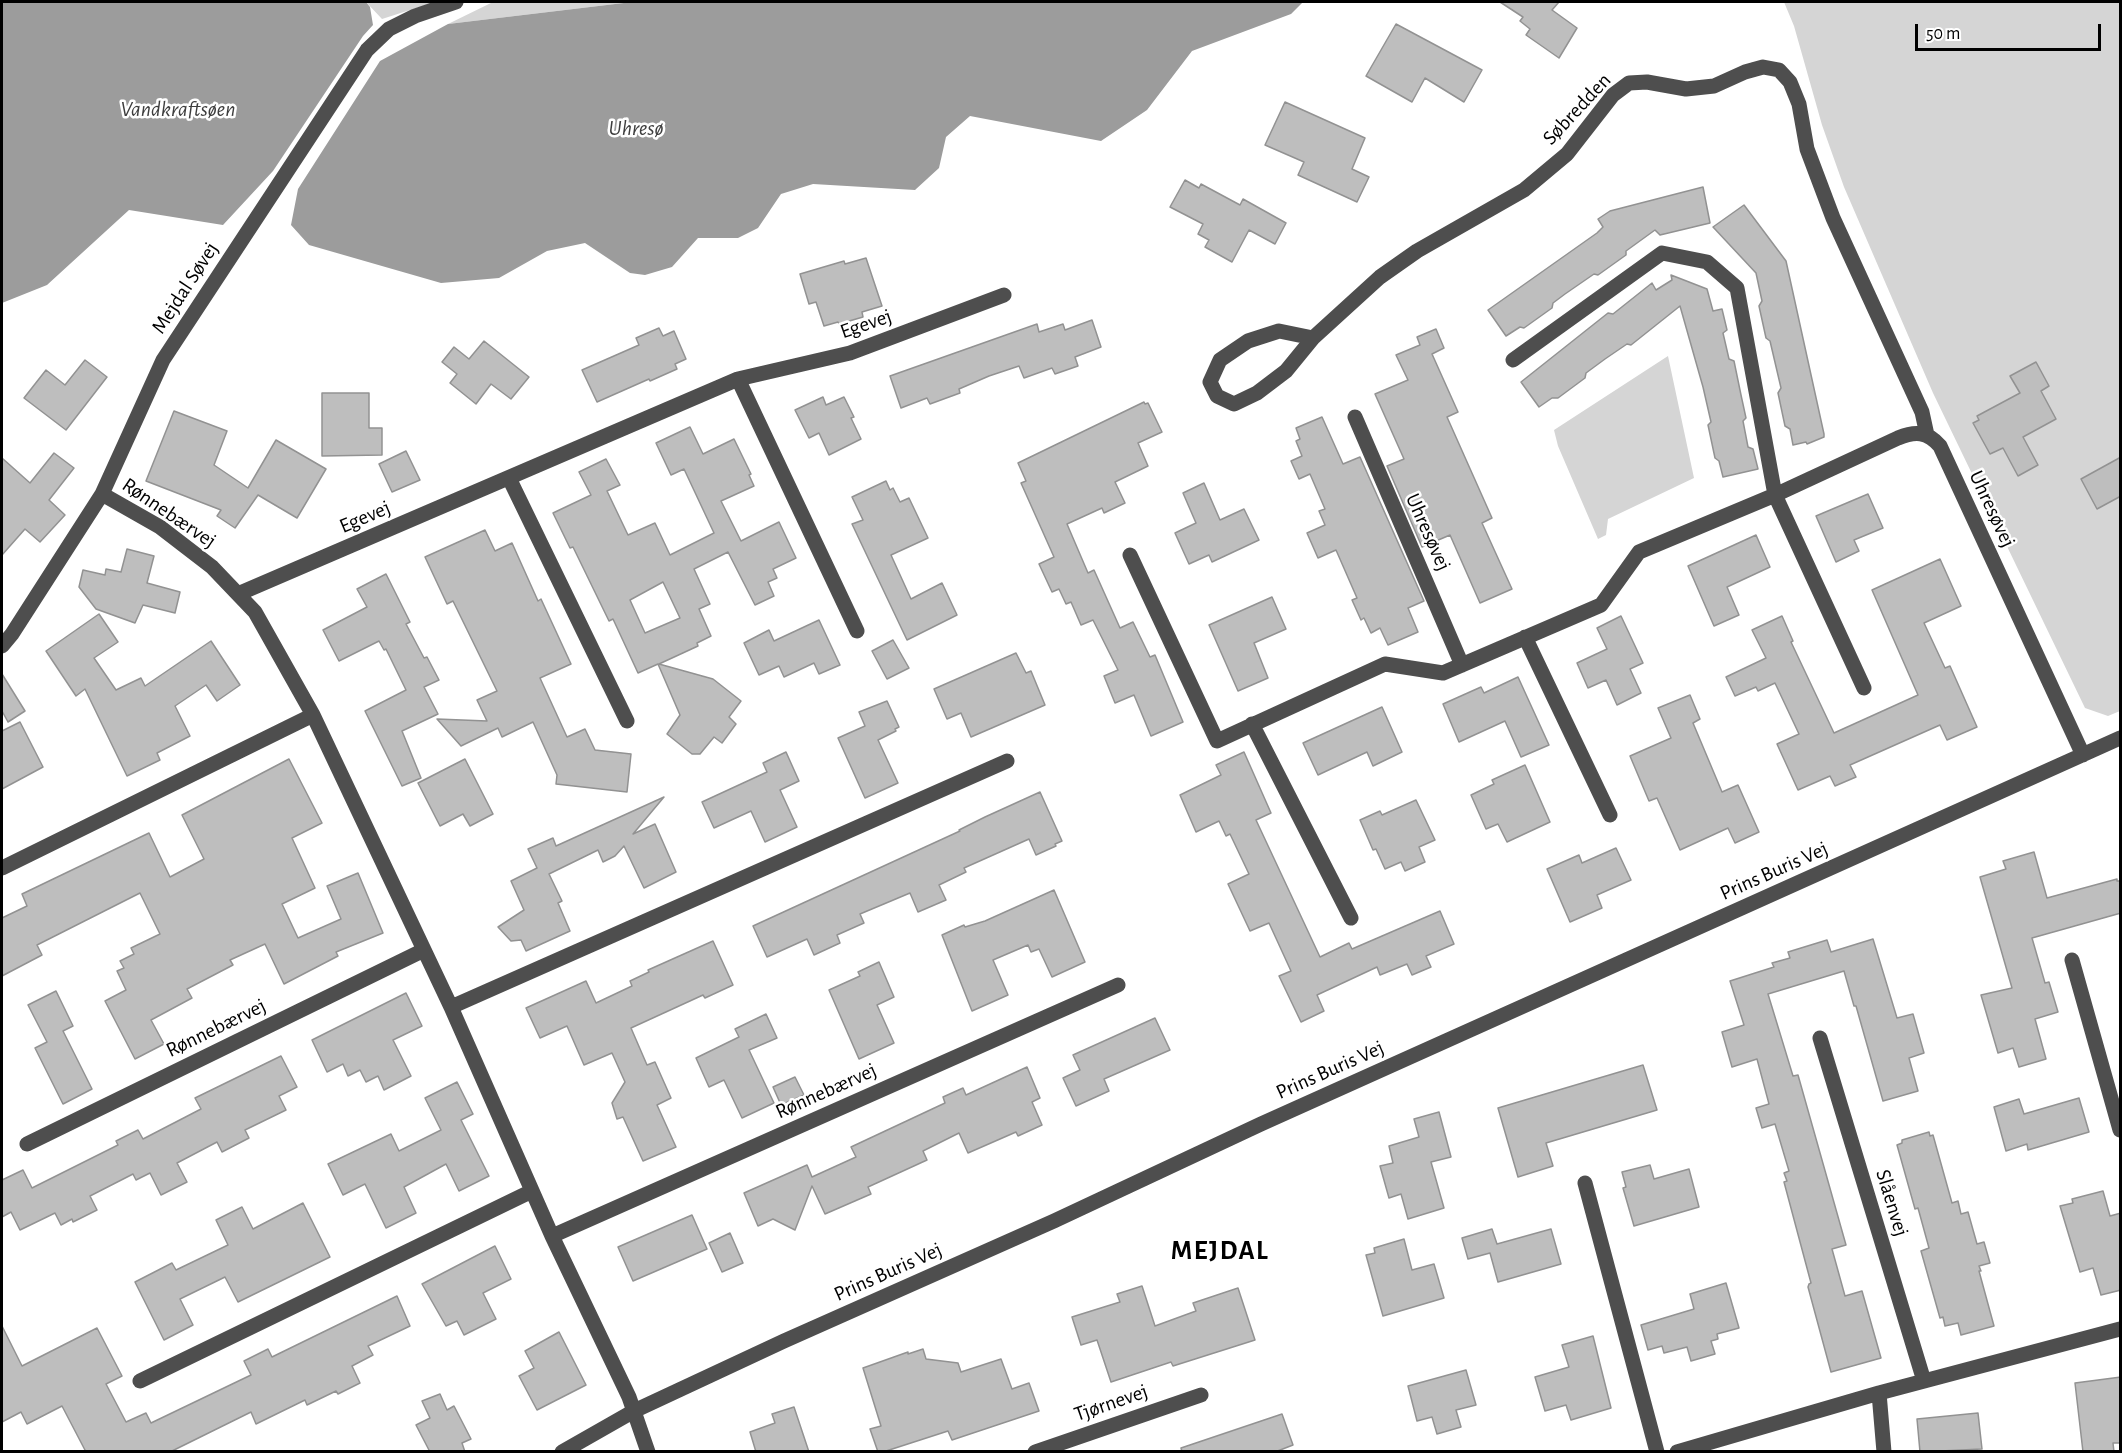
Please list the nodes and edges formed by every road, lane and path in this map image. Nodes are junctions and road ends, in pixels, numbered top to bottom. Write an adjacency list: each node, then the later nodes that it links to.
1 (456, 2): 9 (street, Mejdal Søvej)
2 (1004, 295): 5 (street, Egevej)
3 (1313, 339): 3 (street, Søbredden); 7 (street, Søbredden)
4 (1513, 360): 10 (street)
5 (738, 378): 8 (street, Egevej); 13 (street)
6 (1355, 417): 16 (street, Uhresøvej)
7 (1928, 435): 10 (street); 22 (street, Uhresøvej)
8 (509, 478): 12 (street, Egevej); 19 (street)
9 (102, 494): 12 (street, Rønnebærvej); 15 (street, Mejdal Søvej)
10 (1775, 495): 14 (street); 17 (street)
11 (1130, 555): 20 (street)
12 (238, 594): 18 (street, Rønnebærvej)
13 (857, 631)
14 (1525, 637): 16 (street); 24 (street)
15 (2, 646)
16 (1462, 665): 20 (street)
17 (1864, 688)
18 (313, 715): 25 (street); 27 (street, Rønnebærvej)
19 (627, 721)
20 (1252, 724): 26 (street)
21 (2121, 738): 22 (street, Prins Buris Vej)
22 (2083, 755): 42 (street, Prins Buris Vej)
23 (1007, 761): 30 (street)
24 (1610, 815)
25 (2, 868)
26 (1351, 918)
27 (424, 950): 30 (street, Rønnebærvej); 33 (street, Rønnebærvej)
28 (2072, 960): 32 (street)
29 (1118, 985): 36 (street, Rønnebærvej)
30 (451, 1007): 35 (street, Rønnebærvej)
31 (1820, 1038): 39 (street, Slåenvej)
32 (2121, 1130)
33 (27, 1144)
34 (1585, 1183): 46 (street)
35 (532, 1191): 36 (street, Rønnebærvej); 38 (street)
36 (552, 1236): 42 (street, Rønnebærvej)
37 (2121, 1329): 39 (street)
38 (141, 1381)
39 (1924, 1381): 40 (street)
40 (1879, 1393): 47 (street); 48 (street)
41 (1201, 1395): 45 (street, Tjørnevej)
42 (634, 1411): 43 (street, Prins Buris Vej); 44 (street)
43 (562, 1452)
44 (648, 1452)
45 (1035, 1452)
46 (1657, 1452)
47 (1677, 1452)
48 (1884, 1452)

